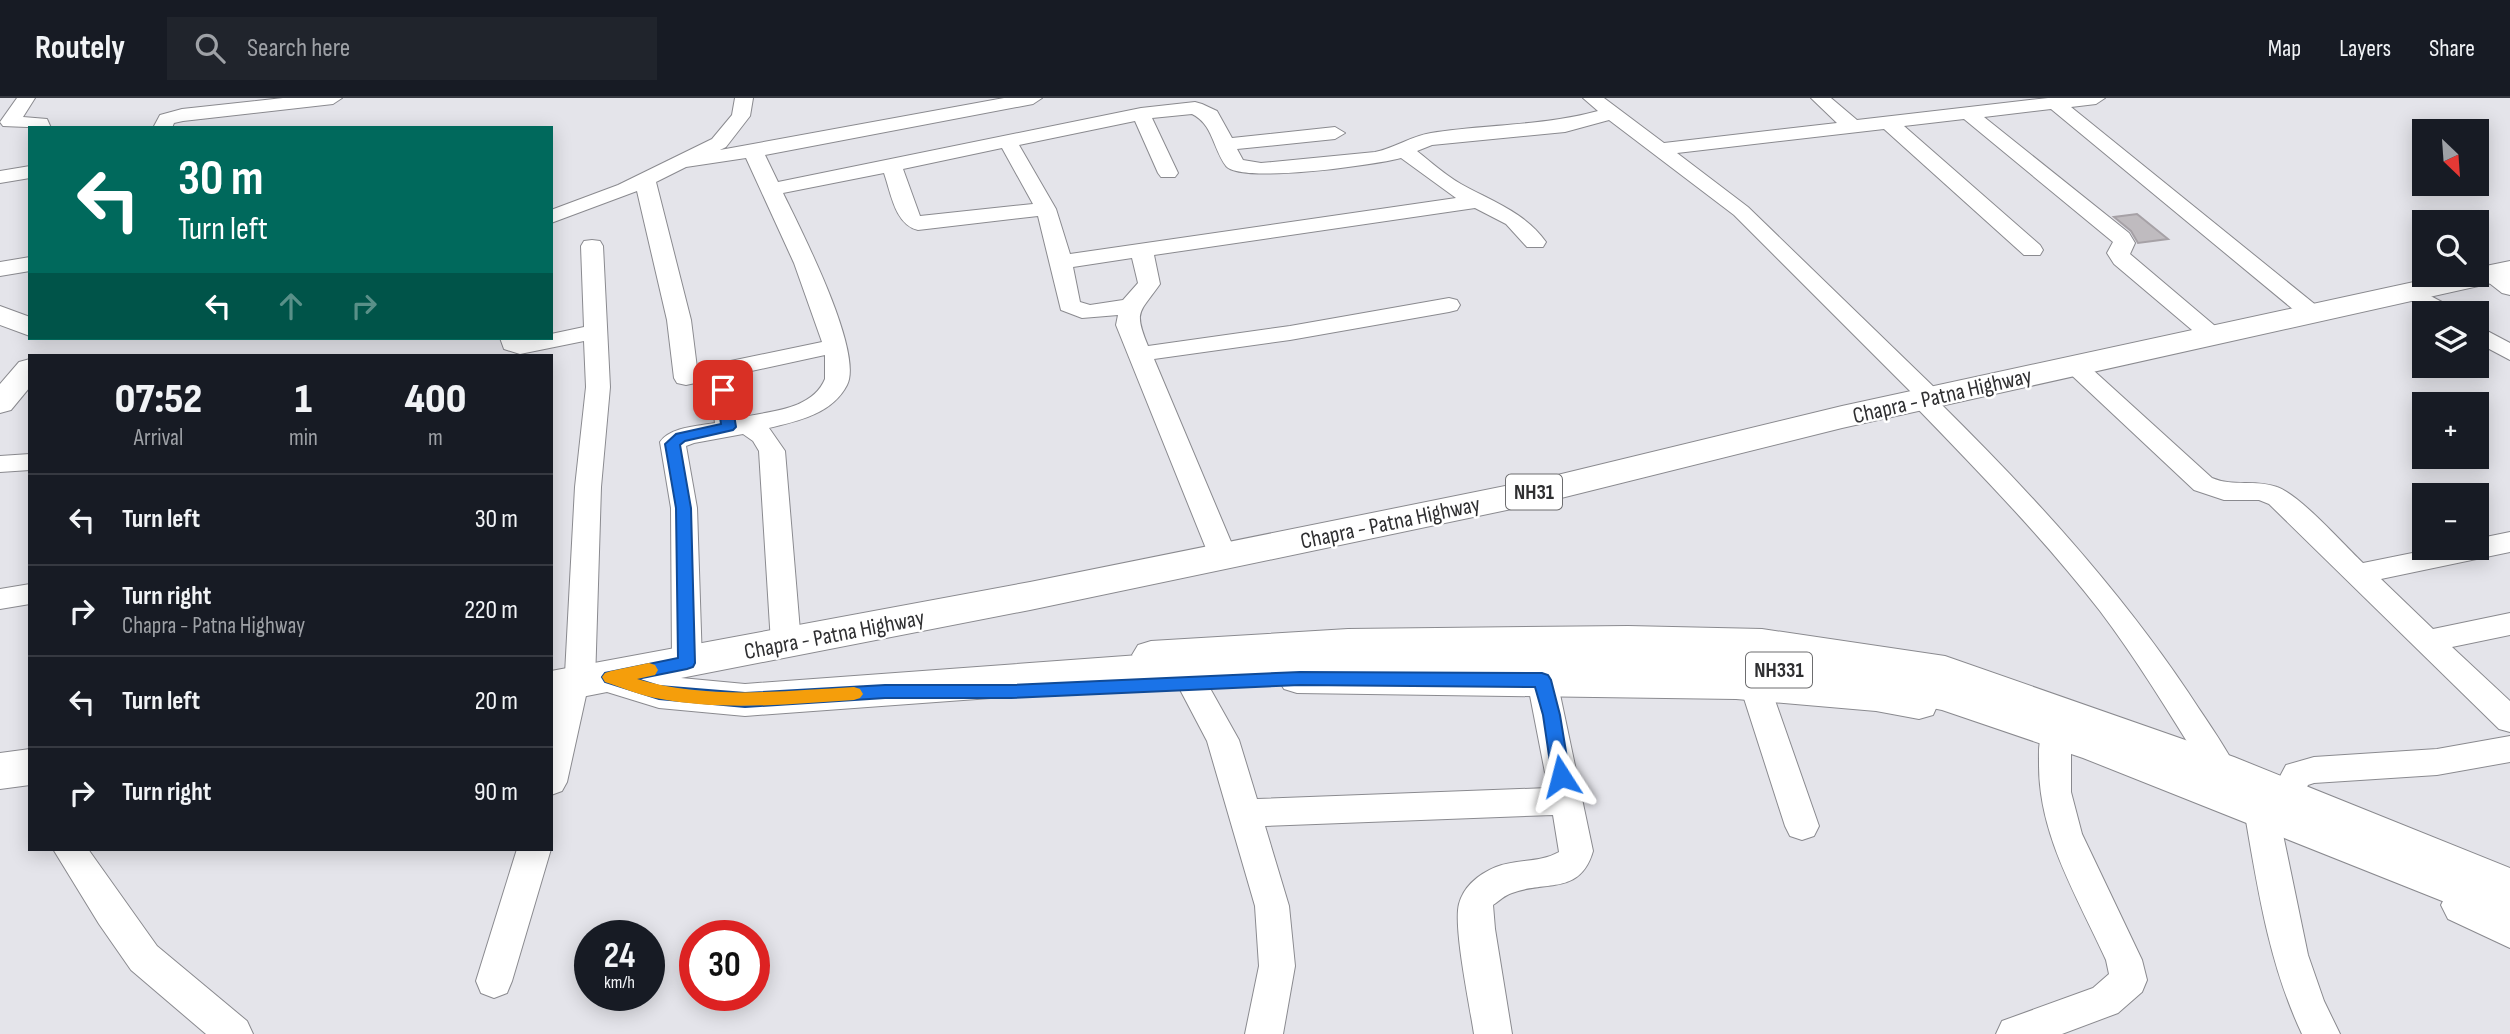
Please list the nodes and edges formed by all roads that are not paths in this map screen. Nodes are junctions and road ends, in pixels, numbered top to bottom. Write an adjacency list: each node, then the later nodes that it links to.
1 (26, 98): 15 (street)
2 (333, 98): 7 (street)
3 (744, 98): 25 (street)
4 (1591, 98): 11 (street)
5 (1820, 98): 18 (street)
6 (2096, 98): 10 (street)
7 (310, 100): 16 (street)
8 (2014, 102): 10 (street); 12 (street)
9 (1044, 103): 17 (street); 23 (street)
10 (2055, 103): 48 (street)
11 (1613, 113): 22 (street); 24 (street)
12 (1968, 113): 14 (street); 51 (street)
13 (1141, 114): 17 (street); 21 (street); 28 (street)
14 (1890, 124): 18 (street); 37 (street)
15 (41, 126)
16 (163, 126)
17 (1067, 127): 20 (street)
18 (1854, 128): 22 (street)
19 (1335, 133): 21 (street)
20 (1007, 140): 26 (street); 33 (street)
21 (1224, 145): 24 (street)
22 (1662, 149): 60 (street)
23 (753, 151): 25 (street); 31 (street)
24 (1404, 151): 32 (street)
25 (687, 161): 30 (street)
26 (891, 164): 31 (street); 33 (street)
27 (28, 171): 29 (street)
28 (1168, 173)
29 (0, 177)
30 (645, 180): 34 (street); 59 (street)
31 (770, 190): 54 (street)
32 (1479, 201): 35 (street); 38 (street)
33 (1046, 209): 39 (street)
34 (553, 216)
35 (1535, 242)
36 (592, 246): 50 (street)
37 (2032, 250)
38 (1142, 252): 39 (street); 46 (street)
39 (1061, 262): 46 (street)
40 (28, 264): 41 (street)
41 (0, 269)
42 (2503, 278): 43 (highway, Chapra - Patna Highway / NH31)
43 (2412, 293): 44 (street); 48 (highway, Chapra - Patna Highway / NH31)
44 (2425, 301)
45 (1449, 304): 56 (street)
46 (1130, 306): 56 (street)
47 (0, 315): 49 (street)
48 (2314, 315): 51 (highway, Chapra - Patna Highway / NH31)
49 (28, 326)
50 (596, 332): 52 (street); 75 (street)
51 (2213, 336): 57 (highway, Chapra - Patna Highway / NH31)
52 (512, 340)
53 (2489, 340): 55 (street)
54 (834, 346): 59 (street); 62 (street)
55 (2510, 353)
56 (1140, 355): 66 (street)
57 (2074, 365): 60 (highway, Chapra - Patna Highway / NH31); 67 (street)
58 (28, 370): 61 (street)
59 (720, 371): 62 (street)
60 (1926, 398): 66 (highway, Chapra - Patna Highway / NH31); 82 (street)
61 (0, 403)
62 (737, 425): 72 (street); 73 (street)
63 (28, 462): 64 (street)
64 (0, 464)
65 (2510, 542): 67 (street)
66 (1223, 556): 72 (highway, Chapra - Patna Highway / NH31)
67 (2358, 573): 71 (street)
68 (28, 594): 69 (street)
69 (0, 600)
70 (2510, 624): 71 (street)
71 (2428, 641): 79 (street)
72 (786, 643): 73 (highway, Chapra - Patna Highway / NH31)
73 (687, 663): 75 (highway, Chapra - Patna Highway / NH31)
74 (1542, 680): 76 (street); 77 (street); 84 (street)
75 (579, 682): 78 (highway, NH331); 83 (street)
76 (1191, 682): 78 (street); 86 (street)
77 (1755, 686): 80 (street); 87 (street)
78 (885, 691): 82 (street); 91 (highway, NH331)
79 (2510, 720)
80 (2054, 740): 85 (street); 97 (street)
81 (2510, 749): 85 (street)
82 (2220, 768): 85 (street)
83 (553, 775)
84 (1566, 801): 86 (street); 96 (street)
85 (2274, 806): 90 (street); 92 (street); 98 (street)
86 (1244, 813): 95 (street)
87 (1802, 826)
88 (71, 851): 94 (street)
89 (533, 851): 93 (street)
90 (2510, 887)
91 (2510, 907)
92 (2510, 928)
93 (494, 981)
94 (234, 1034)
95 (1264, 1034)
96 (1493, 1034)
97 (2015, 1034)
98 (2322, 1034)

